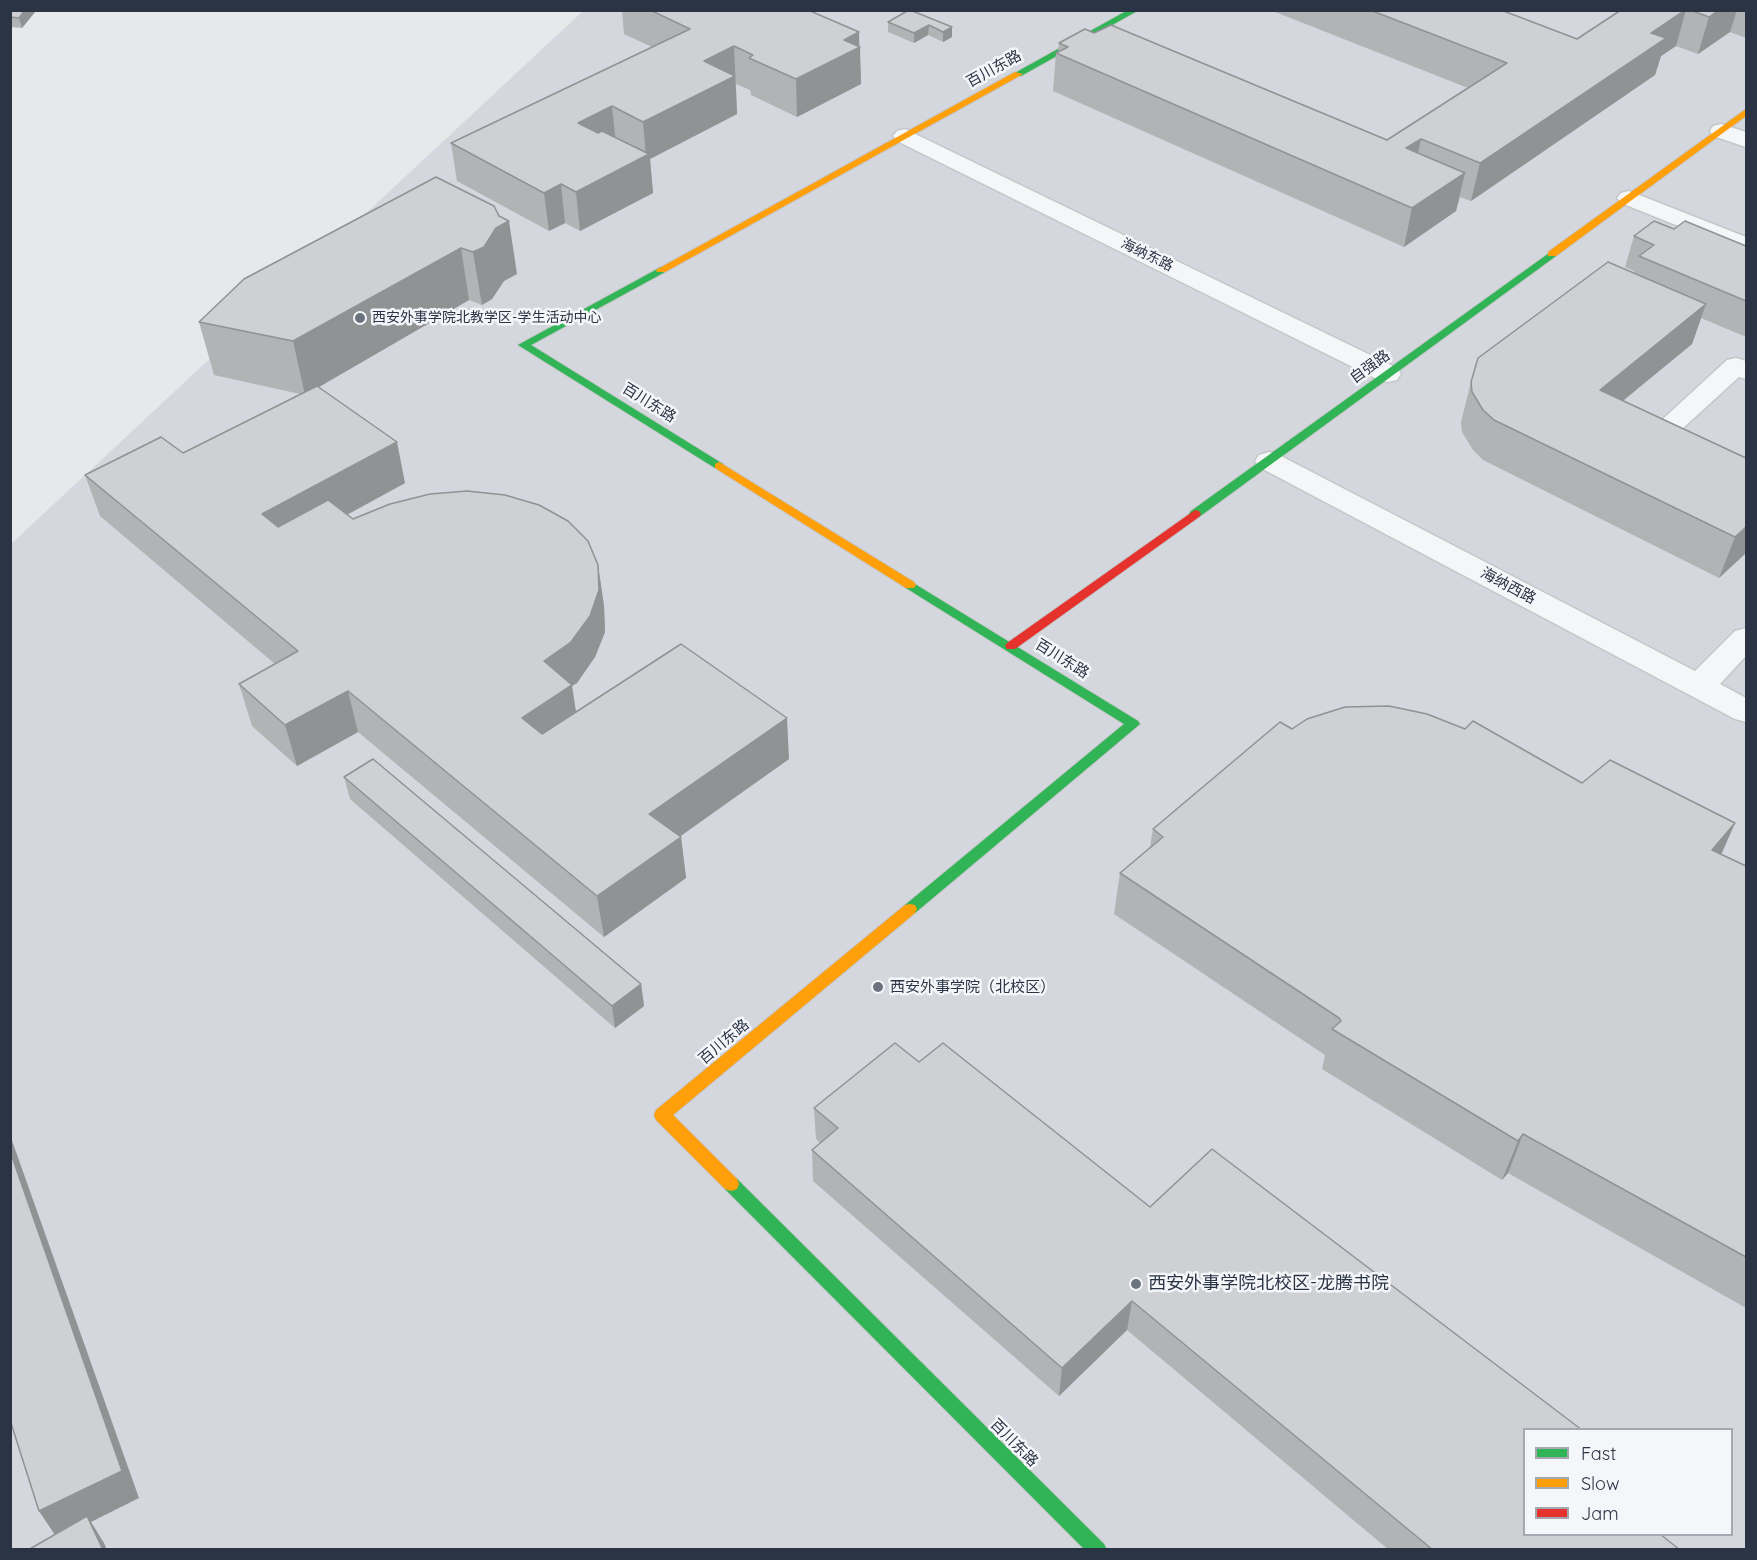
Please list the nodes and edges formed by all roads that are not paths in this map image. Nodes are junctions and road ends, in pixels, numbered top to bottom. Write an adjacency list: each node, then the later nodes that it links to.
1 (1135, 10): 4 (street, 百川东路)
2 (1746, 112): 3 (street, 自强路)
3 (1721, 131): 5 (street); 6 (street, 自强路)
4 (905, 136): 9 (street, 海纳东路); 13 (street, 百川东路)
5 (1746, 140)
6 (1629, 198): 7 (street); 9 (street, 自强路)
7 (1746, 246)
8 (1746, 371): 11 (street)
9 (1388, 374): 10 (street, 自强路)
10 (1269, 461): 13 (street, 自强路); 14 (street, 海纳西路)
11 (1746, 485)
12 (1746, 638): 14 (street)
13 (1011, 646): 16 (street, 百川东路)
14 (1699, 686): 15 (street, 海纳西路)
15 (1746, 711)
16 (1098, 1550)

